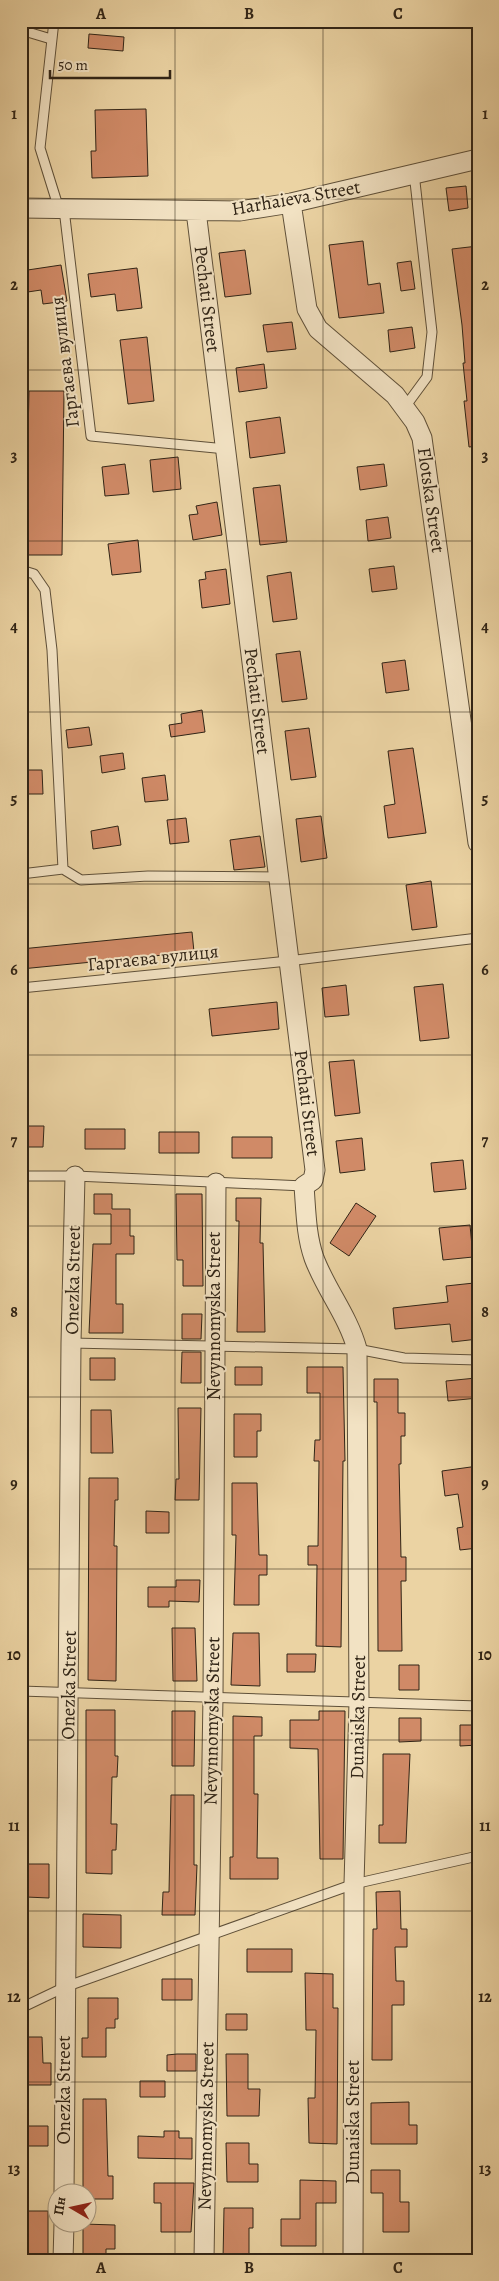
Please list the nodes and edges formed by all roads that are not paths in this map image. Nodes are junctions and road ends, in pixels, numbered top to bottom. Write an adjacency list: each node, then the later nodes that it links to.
1 (54, 21): 3 (lane)
2 (21, 30): 3 (lane)
3 (51, 40): 8 (lane)
4 (478, 159): 5 (street, Harhaieva Street)
5 (414, 173): 6 (street, Harhaieva Street); 10 (lane)
6 (290, 203): 9 (street, Harhaieva Street); 10 (street, Flotska Street)
7 (21, 208): 8 (street, Harhaieva Street)
8 (61, 209): 9 (street, Harhaieva Street); 11 (lane, Гаргаєва вулиця)
9 (196, 211): 11 (street, Pechati Street)
10 (405, 407): 13 (street, Flotska Street)
11 (226, 450): 16 (street, Pechati Street)
12 (21, 570): 14 (lane)
13 (478, 843)
14 (64, 869): 15 (lane); 16 (lane)
15 (21, 874)
16 (279, 877): 18 (street, Pechati Street)
17 (478, 938): 18 (lane, Гаргаєва вулиця)
18 (288, 960): 19 (lane, Гаргаєва вулиця); 23 (street, Pechati Street)
19 (21, 988)
20 (21, 1176): 21 (lane)
21 (75, 1176): 22 (lane); 24 (street, Onezka Street)
22 (216, 1183): 23 (lane); 25 (street, Nevynnomyska Street)
23 (304, 1186): 26 (street, Dunaiska Street)
24 (71, 1343): 25 (lane); 29 (street, Onezka Street)
25 (214, 1346): 26 (lane); 30 (street, Nevynnomyska Street)
26 (357, 1349): 27 (lane); 31 (street, Dunaiska Street)
27 (478, 1360)
28 (21, 1691): 29 (lane)
29 (69, 1693): 30 (lane); 36 (street, Onezka Street)
30 (213, 1696): 31 (lane); 35 (street, Nevynnomyska Street)
31 (359, 1702): 32 (lane); 34 (street, Dunaiska Street)
32 (478, 1706)
33 (478, 1856): 34 (lane)
34 (354, 1884): 35 (lane); 42 (street, Dunaiska Street)
35 (209, 1934): 36 (lane); 41 (street, Nevynnomyska Street)
36 (65, 1987): 37 (lane); 38 (street, Onezka Street)
37 (21, 2008)
38 (64, 2184)
39 (64, 2234): 40 (street)
40 (63, 2260)
41 (204, 2260)
42 (353, 2260)

